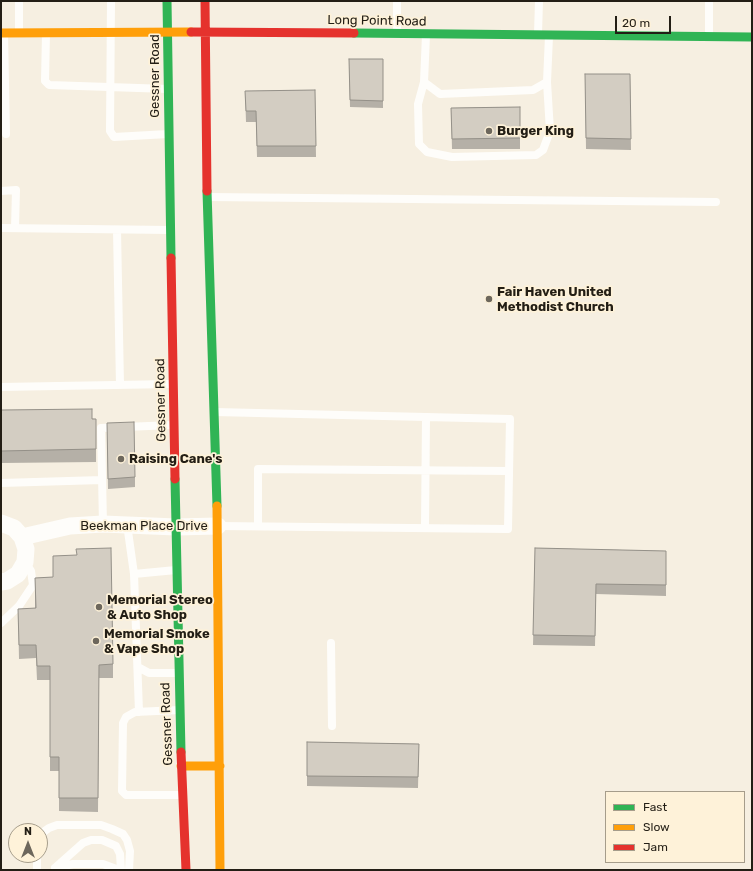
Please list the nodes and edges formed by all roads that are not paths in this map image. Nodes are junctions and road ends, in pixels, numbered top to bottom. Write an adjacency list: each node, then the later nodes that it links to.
1 (19, 1): 12 (lane)
2 (111, 1): 8 (lane)
3 (167, 1): 9 (main road, Gessner Road)
4 (205, 1): 10 (main road)
5 (397, 1): 14 (lane)
6 (539, 1): 16 (lane)
7 (708, 1): 18 (lane)
8 (110, 32): 9 (main road, Long Point Road); 13 (main road, Long Point Road); 23 (lane)
9 (168, 32): 10 (main road, Long Point Road); 24 (main road, Gessner Road)
10 (205, 32): 14 (main road, Long Point Road); 28 (main road)
11 (3, 33): 12 (main road, Long Point Road); 20 (lane)
12 (19, 33): 13 (main road, Long Point Road)
13 (46, 33): 23 (lane)
14 (397, 34): 15 (main road, Long Point Road)
15 (426, 34): 16 (main road, Long Point Road); 21 (lane)
16 (538, 35): 17 (main road, Long Point Road)
17 (548, 35): 18 (main road, Long Point Road); 22 (lane)
18 (708, 37): 19 (main road, Long Point Road)
19 (752, 37)
20 (3, 80): 25 (lane)
21 (424, 82): 22 (lane); 22 (lane)
22 (548, 82)
23 (110, 88): 24 (lane); 26 (lane)
24 (168, 89): 26 (main road, Gessner Road)
25 (6, 134)
26 (169, 134): 33 (main road, Gessner Road)
27 (1, 191): 31 (lane)
28 (207, 197): 29 (lane); 37 (main road)
29 (716, 202)
30 (1, 228): 31 (lane)
31 (15, 228): 32 (lane)
32 (118, 230): 33 (lane); 34 (lane)
33 (170, 230): 35 (main road, Gessner Road)
34 (120, 384): 35 (lane); 36 (lane)
35 (173, 384): 39 (main road, Gessner Road)
36 (1, 387)
37 (214, 412): 38 (lane); 47 (main road)
38 (426, 417): 40 (lane); 41 (lane)
39 (174, 425): 42 (lane); 49 (main road, Gessner Road)
40 (426, 470): 41 (lane); 48 (lane); 50 (lane)
41 (509, 471): 50 (lane)
42 (102, 480): 43 (lane); 45 (lane)
43 (1, 483)
44 (1, 523): 51 (street)
45 (103, 524): 46 (street, Beekman Place Drive); 51 (street, Beekman Place Drive)
46 (127, 524): 49 (street, Beekman Place Drive); 54 (lane)
47 (218, 526): 48 (lane); 49 (street, Beekman Place Drive); 64 (main road)
48 (258, 526): 50 (lane)
49 (176, 527): 53 (main road, Gessner Road)
50 (425, 528)
51 (22, 537): 52 (street)
52 (25, 562): 55 (street); 56 (lane)
53 (177, 570): 54 (lane); 59 (main road, Gessner Road)
54 (134, 574): 58 (lane)
55 (1, 582)
56 (1, 623)
57 (331, 643): 62 (lane)
58 (138, 667): 59 (lane); 61 (lane)
59 (179, 673): 60 (main road, Gessner Road)
60 (179, 710): 61 (lane); 63 (main road, Gessner Road)
61 (139, 712): 65 (lane)
62 (332, 726)
63 (181, 766): 64 (main road); 65 (main road, Gessner Road)
64 (220, 766): 71 (main road)
65 (182, 795): 70 (main road, Gessner Road)
66 (48, 829): 69 (lane)
67 (55, 868): 68 (lane); 68 (lane)
68 (120, 870)
69 (129, 870)
70 (186, 870)
71 (220, 870)

